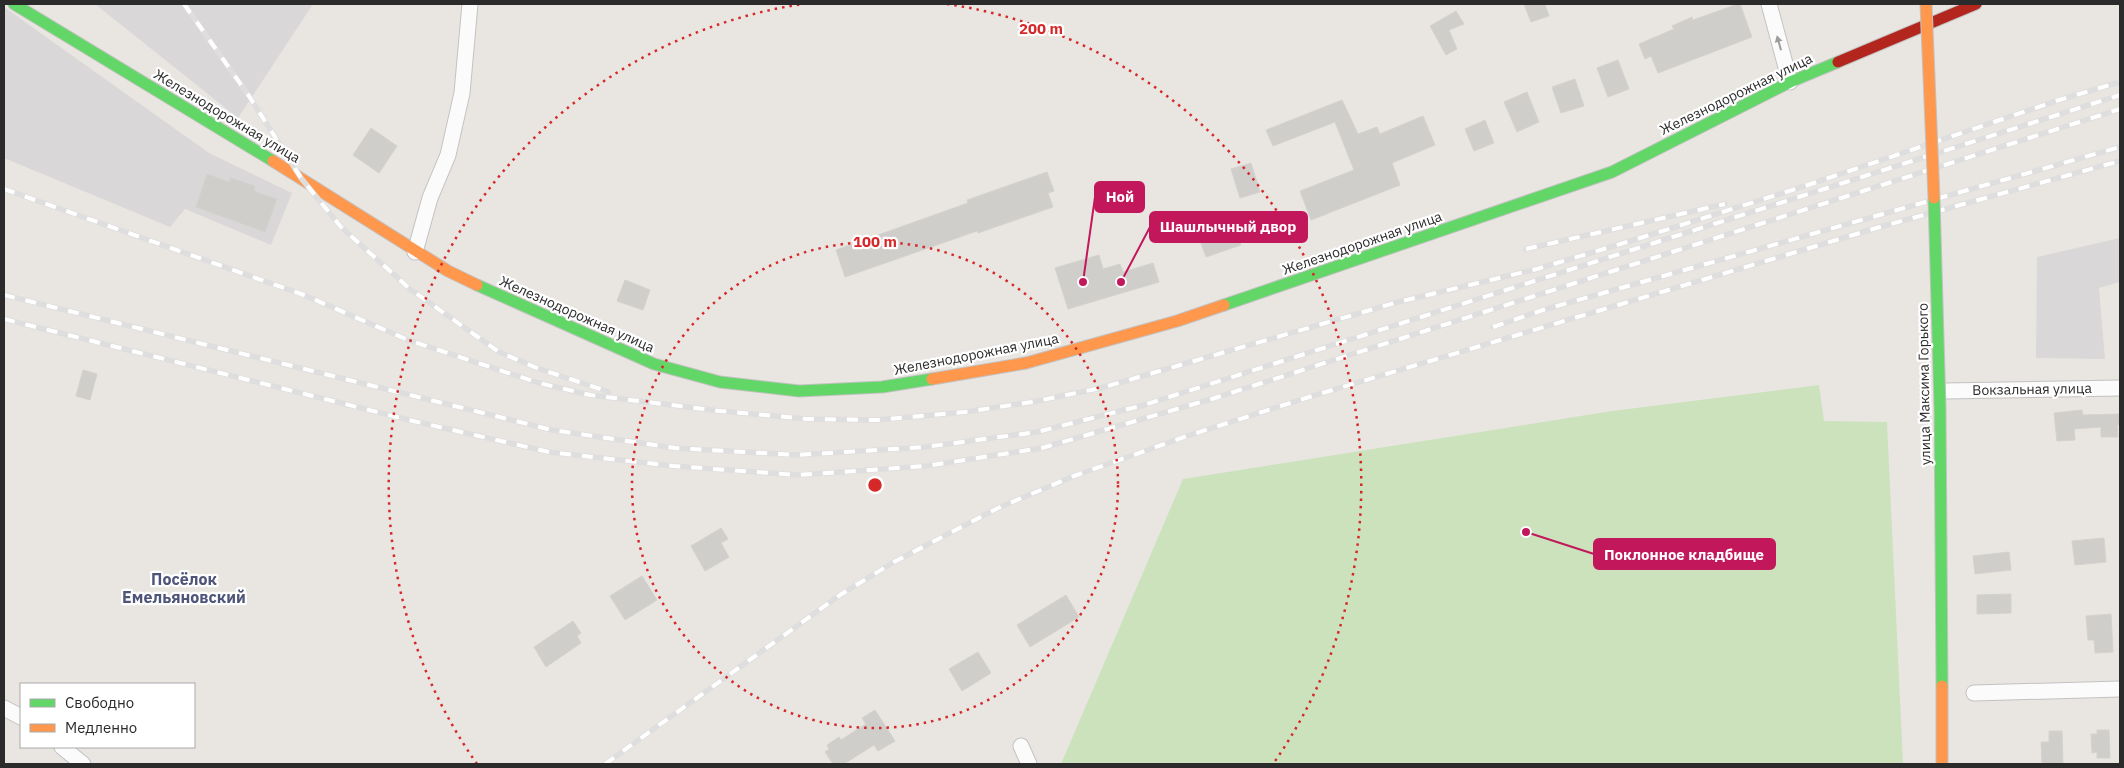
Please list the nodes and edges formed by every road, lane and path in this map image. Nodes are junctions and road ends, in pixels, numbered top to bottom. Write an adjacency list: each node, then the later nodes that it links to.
1 (14, 4): 7 (street, Железнодорожная улица)
2 (470, 4): 7 (street)
3 (1769, 4): 6 (street, one-way to 3)
4 (1926, 4): 18 (street, улица Максима Горького, bridge)
5 (1976, 4): 6 (street, Железнодорожная улица)
6 (1790, 82): 7 (street, Железнодорожная улица)
7 (415, 252)
8 (2120, 388): 9 (street, Вокзальная улица)
9 (1945, 391)
10 (2120, 689): 11 (street)
11 (1974, 693)
12 (4, 708): 13 (street)
13 (20, 716)
14 (1021, 746): 17 (street)
15 (63, 748): 16 (street)
16 (83, 764)
17 (1029, 764)
18 (1942, 764)

